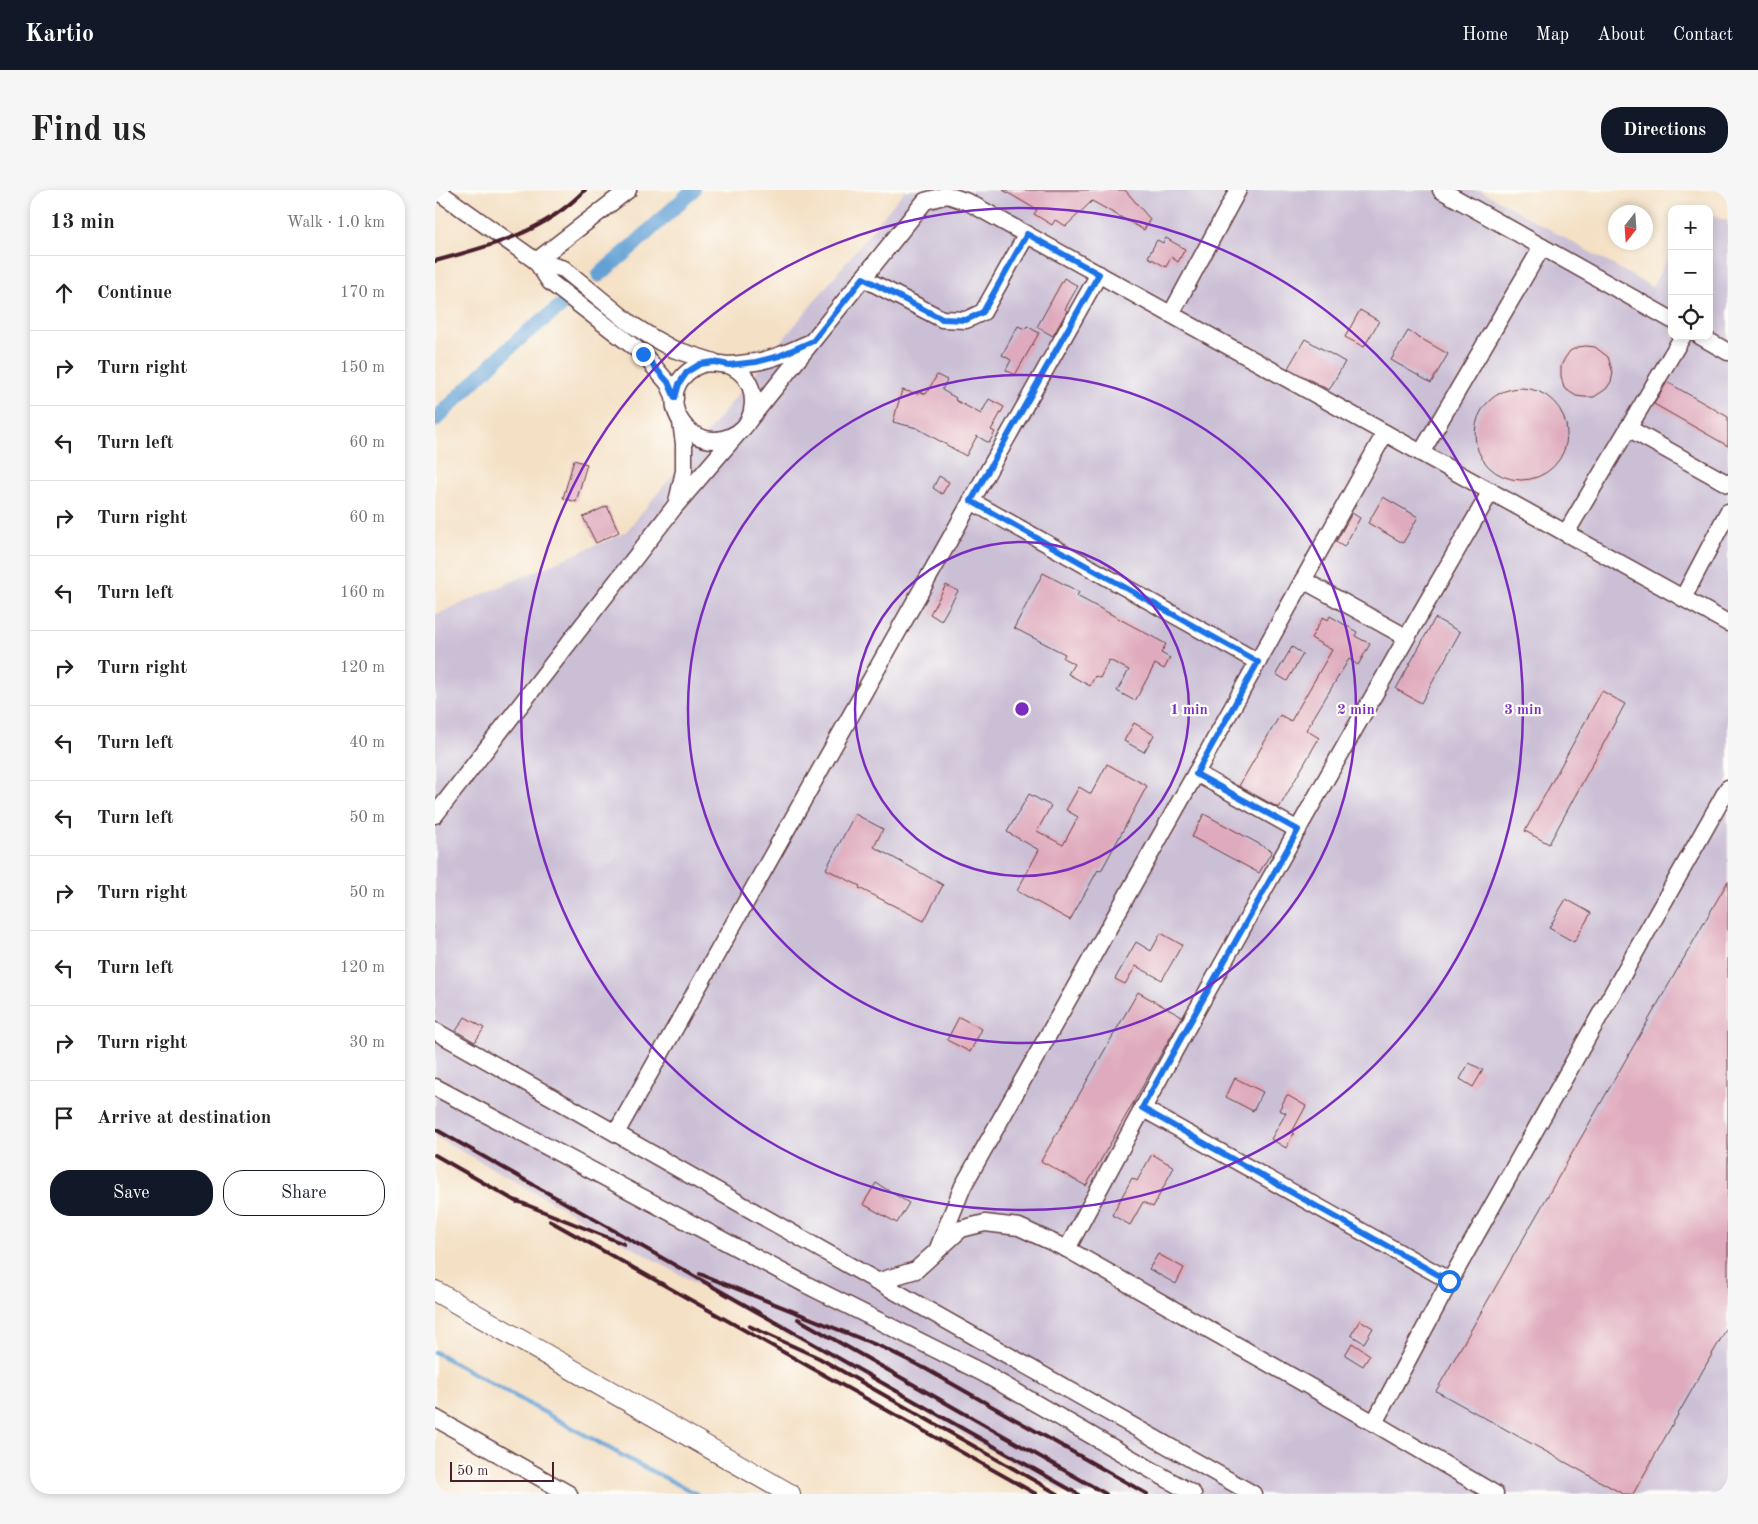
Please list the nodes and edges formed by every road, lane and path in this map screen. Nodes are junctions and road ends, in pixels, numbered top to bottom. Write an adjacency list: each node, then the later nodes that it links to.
1 (436, 190): 7 (street)
2 (628, 190): 7 (street)
3 (1238, 190): 10 (street)
4 (1441, 190): 6 (street)
5 (1027, 234): 8 (street); 9 (street); 9 (street)
6 (1541, 247): 11 (street); 22 (street)
7 (535, 261): 16 (street); 17 (street)
8 (1099, 274): 10 (street); 25 (street)
9 (863, 278): 14 (street)
10 (1171, 314): 21 (street)
11 (1668, 318)
12 (1681, 340): 20 (street)
13 (1707, 340): 15 (street)
14 (813, 341): 16 (street); 19 (street)
15 (1728, 352)
16 (721, 363): 17 (street); 19 (street)
17 (675, 398): 18 (street)
18 (681, 422): 19 (street); 26 (street)
19 (744, 426): 26 (street)
20 (1628, 428): 23 (street); 28 (street)
21 (1385, 433): 22 (street); 29 (street)
22 (1421, 453): 24 (street)
23 (1728, 484)
24 (1491, 491): 28 (street); 32 (street)
25 (971, 501): 33 (street); 41 (street)
26 (676, 504): 36 (street)
27 (1728, 512): 30 (street)
28 (1566, 533): 30 (street)
29 (1303, 580): 32 (street); 33 (street)
30 (1683, 598): 31 (street)
31 (1728, 623)
32 (1406, 637): 37 (street)
33 (1258, 662): 34 (street)
34 (1196, 774): 37 (street); 43 (street)
35 (1728, 788): 44 (street)
36 (435, 815)
37 (1298, 830): 40 (street)
38 (435, 1032): 41 (street)
39 (435, 1087): 51 (street)
40 (1142, 1108): 42 (street); 44 (street)
41 (616, 1133): 45 (street)
42 (1067, 1249): 43 (street); 48 (street)
43 (937, 1252): 45 (street)
44 (1449, 1281): 48 (street)
45 (876, 1282): 52 (street)
46 (435, 1291): 49 (main road)
47 (435, 1418): 50 (street)
48 (1374, 1423): 53 (street)
49 (777, 1491)
50 (569, 1494)
51 (1193, 1494)
52 (1253, 1494)
53 (1495, 1494)

